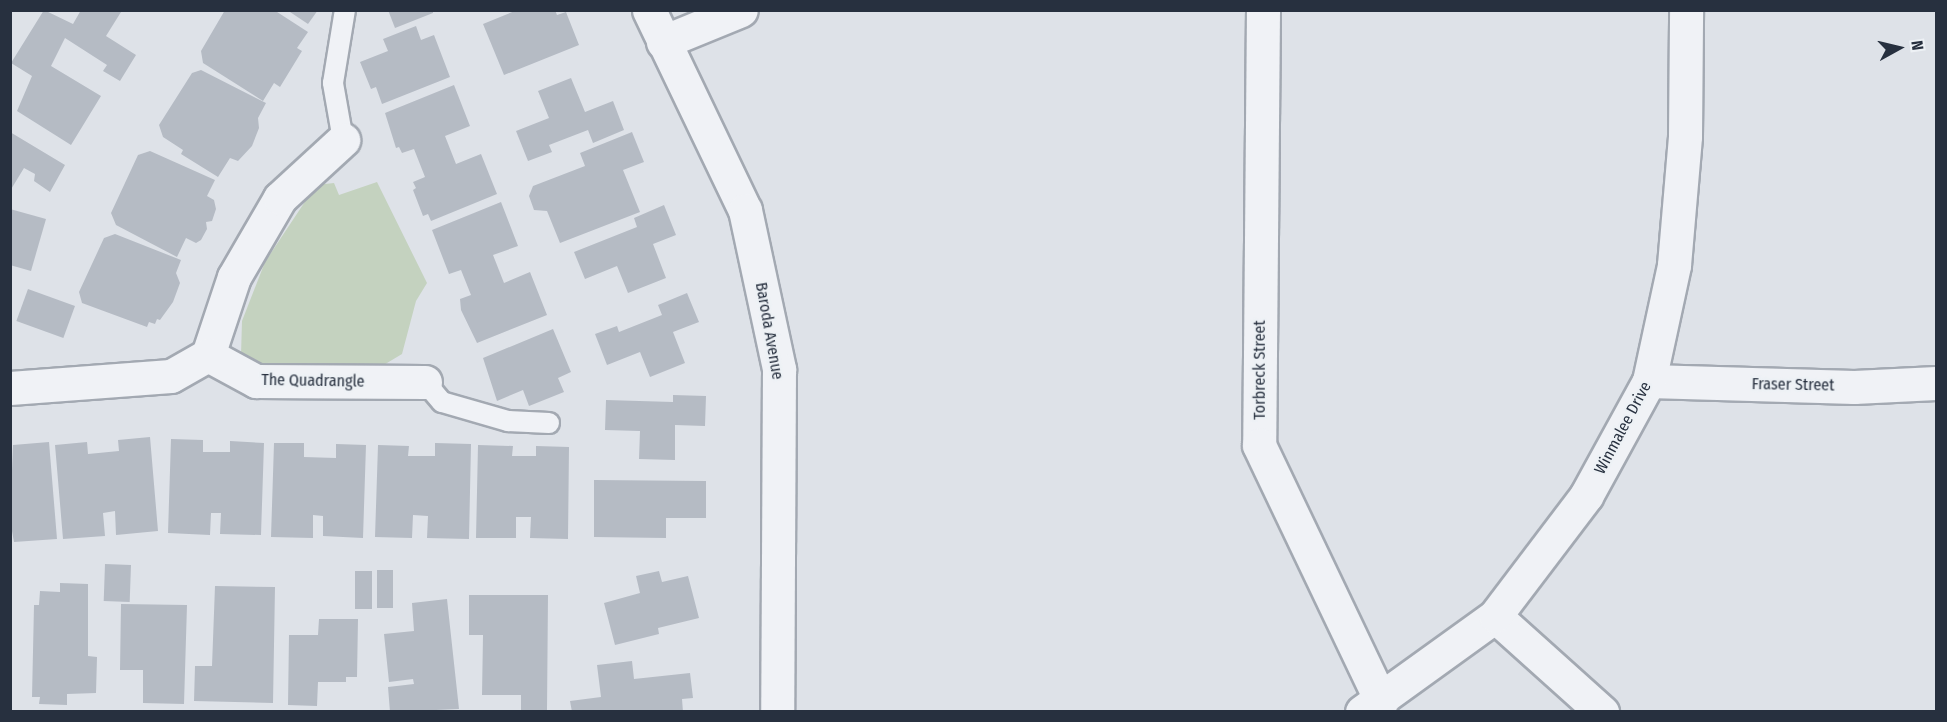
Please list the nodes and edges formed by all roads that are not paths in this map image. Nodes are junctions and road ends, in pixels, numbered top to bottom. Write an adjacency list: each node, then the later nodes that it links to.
1 (345, 10): 7 (lane)
2 (649, 10): 6 (street, Baroda Avenue)
3 (741, 10): 6 (street)
4 (1263, 10): 15 (street, Torbreck Street)
5 (1686, 10): 9 (street, Winmalee Drive)
6 (663, 42): 16 (street, Baroda Avenue)
7 (343, 140): 8 (street)
8 (208, 355): 10 (street, The Quadrangle); 12 (street)
9 (1649, 381): 11 (street, Fraser Street); 14 (street, Winmalee Drive)
10 (425, 382): 13 (lane)
11 (1936, 383)
12 (10, 388)
13 (549, 423)
14 (1495, 616): 15 (street, Winmalee Drive); 17 (street)
15 (1372, 706)
16 (777, 711)
17 (1602, 711)

